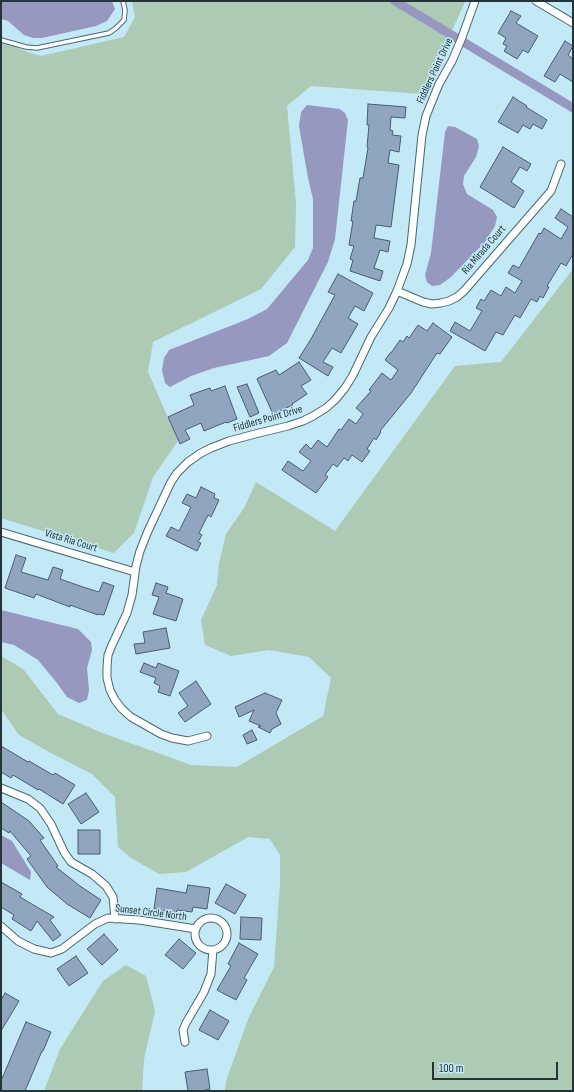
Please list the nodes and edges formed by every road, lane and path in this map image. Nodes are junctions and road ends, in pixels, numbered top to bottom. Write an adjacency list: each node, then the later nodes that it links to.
1 (123, 1): 5 (lane)
2 (475, 1): 7 (street, Fiddlers Point Drive)
3 (536, 1): 4 (street)
4 (573, 23)
5 (1, 40)
6 (561, 164): 7 (street, Ria Mirada Court)
7 (397, 290): 9 (street, Fiddlers Point Drive)
8 (1, 532): 9 (street, Vista Ria Court)
9 (135, 572): 10 (street, Fiddlers Point Drive)
10 (207, 736)
11 (1, 788): 12 (street)
12 (115, 919): 13 (street, Sunset Circle North); 14 (street, Sunset Circle North)
13 (1, 926)
14 (196, 929): 15 (street); 15 (street)
15 (214, 950): 16 (street)
16 (185, 1042)

